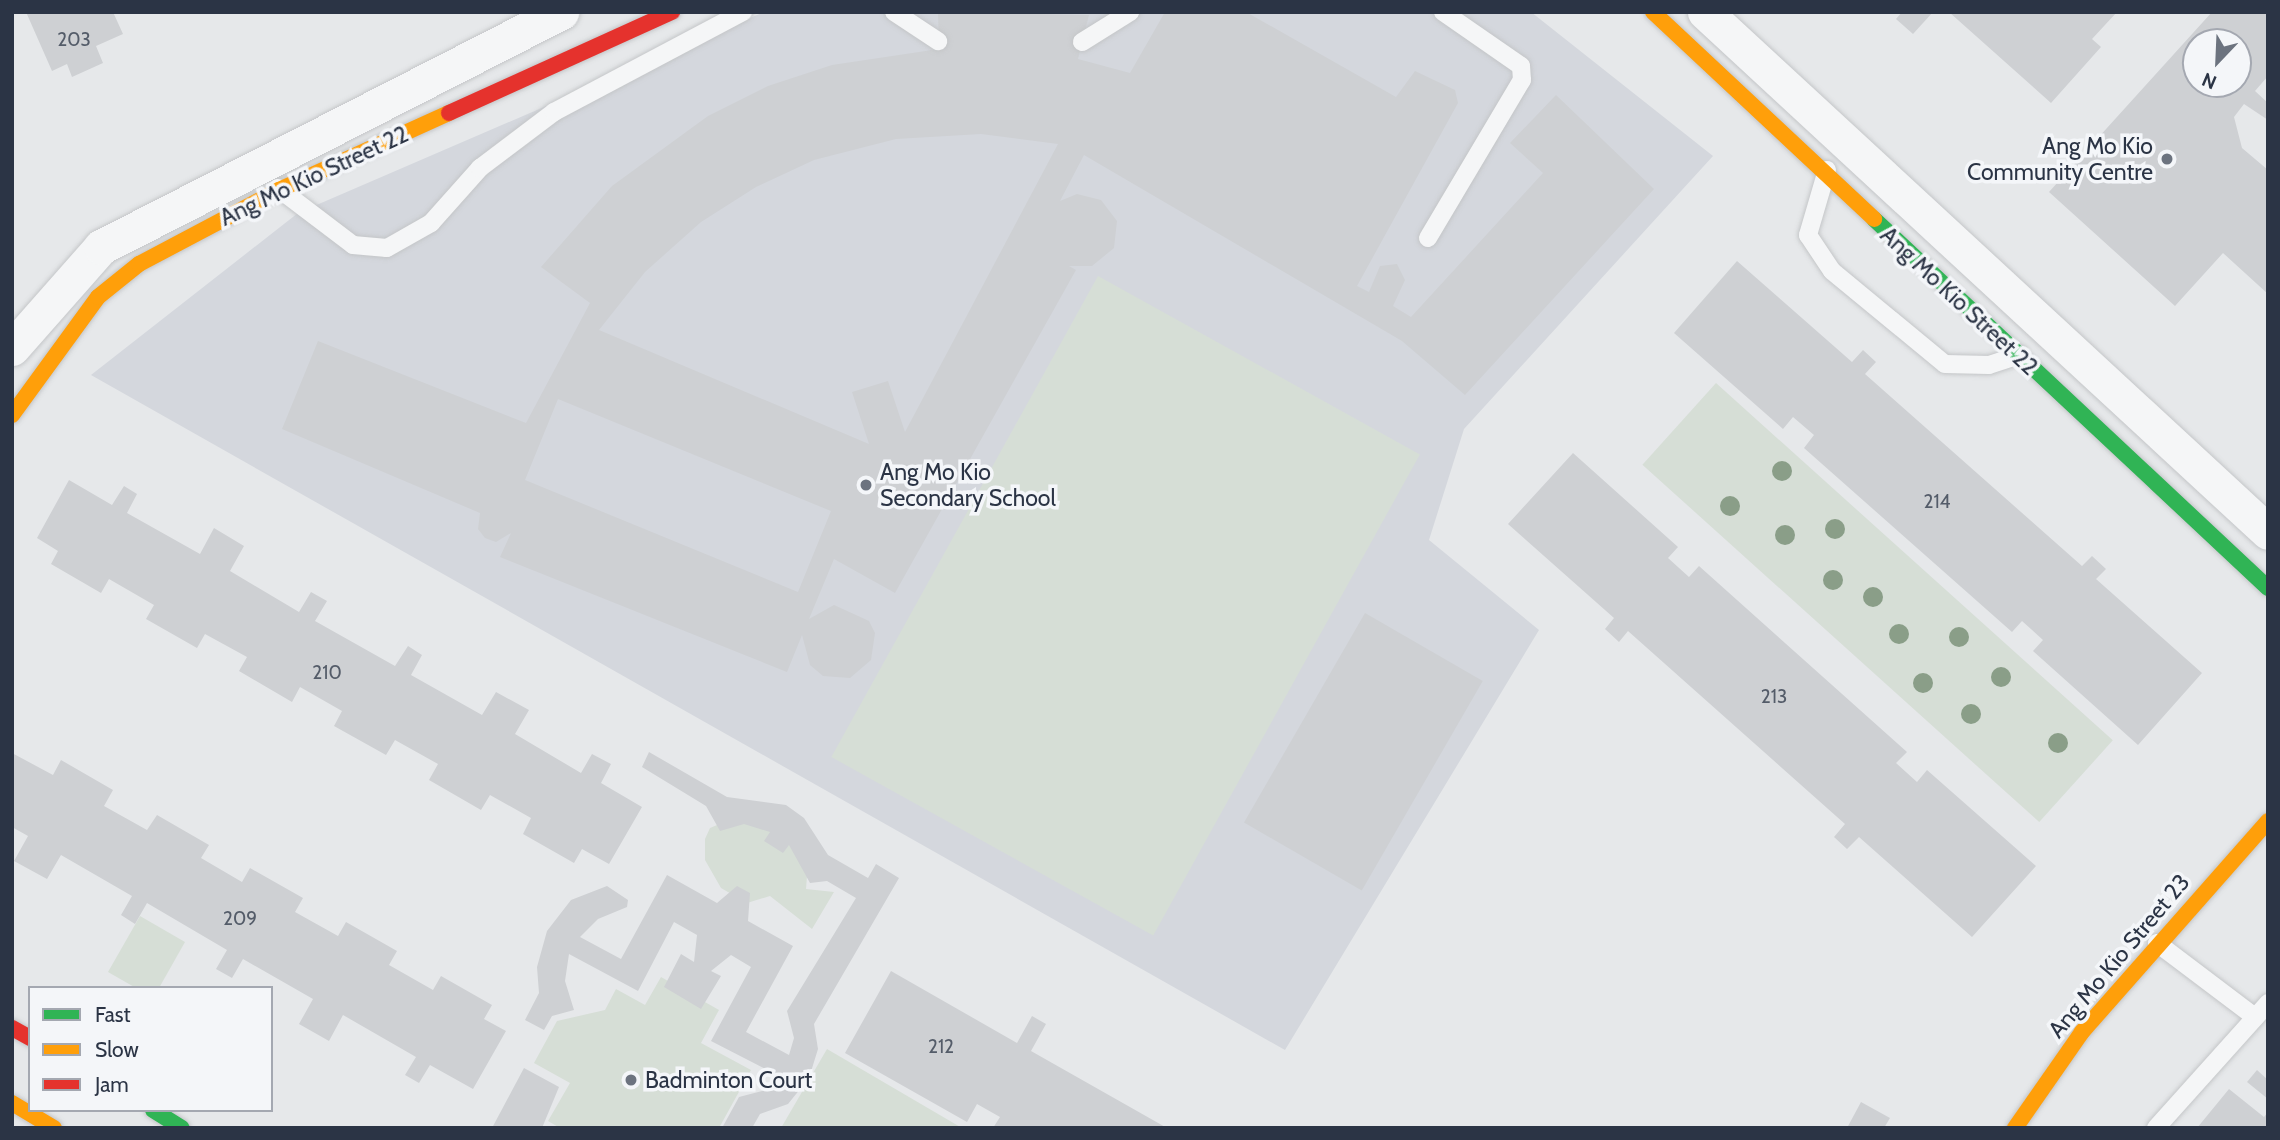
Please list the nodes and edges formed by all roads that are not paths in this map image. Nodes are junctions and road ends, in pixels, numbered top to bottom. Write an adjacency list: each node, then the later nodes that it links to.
1 (672, 12): 11 (street, Ang Mo Kio Street 22)
2 (743, 12): 14 (lane)
3 (894, 12): 9 (lane)
4 (1130, 12): 10 (lane)
5 (1443, 12): 15 (lane)
6 (1653, 12): 13 (street, Ang Mo Kio Street 22)
7 (1705, 12): 12 (street, Ang Mo Kio Street 22)
8 (556, 13): 11 (street); 14 (street, Ang Mo Kio Street 22)
9 (938, 41)
10 (1082, 42)
11 (575, 61): 14 (street, Ang Mo Kio Street 22)
12 (1844, 142): 13 (lane); 16 (street, Ang Mo Kio Street 22)
13 (1825, 174): 18 (street, Ang Mo Kio Street 22); 18 (lane)
14 (272, 176): 17 (street, Ang Mo Kio Street 22); 19 (street, Ang Mo Kio Street 22)
15 (1428, 238)
16 (2050, 331): 18 (lane); 20 (street, Ang Mo Kio Street 22)
17 (12, 348)
18 (2018, 356): 21 (street, Ang Mo Kio Street 22)
19 (12, 415)
20 (2268, 533)
21 (2268, 588)
22 (2268, 821): 23 (street, Ang Mo Kio Street 23)
23 (2157, 943): 25 (lane); 34 (street, Ang Mo Kio Street 23)
24 (2268, 1003): 25 (lane)
25 (2255, 1017): 35 (lane)
26 (12, 1028): 27 (street)
27 (28, 1037)
28 (12, 1103): 31 (street)
29 (154, 1112): 32 (street)
30 (156, 1112): 33 (street)
31 (54, 1128)
32 (146, 1128)
33 (183, 1128)
34 (2015, 1128)
35 (2156, 1128)

